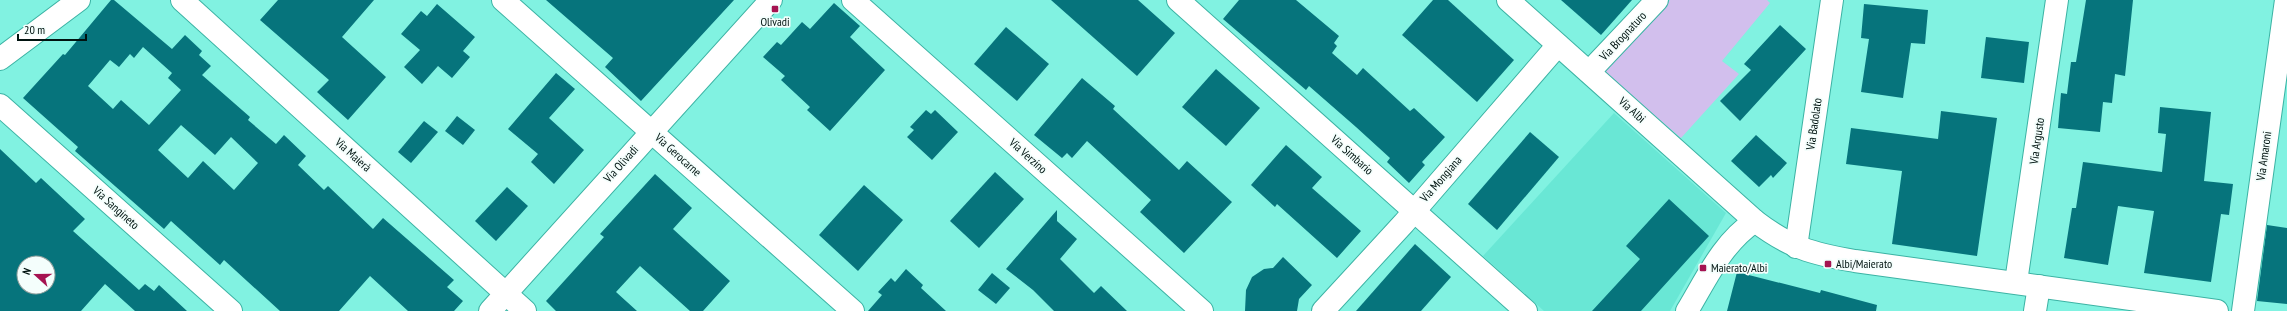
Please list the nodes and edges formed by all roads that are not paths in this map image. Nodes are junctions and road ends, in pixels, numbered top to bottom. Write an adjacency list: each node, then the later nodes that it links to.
1 (79, 0): 13 (street)
2 (182, 0): 22 (street, Via Maierà)
3 (503, 0): 16 (street, Via Gerocarne)
4 (771, 0): 16 (street, Via Olivadi)
5 (854, 0): 27 (street, Via Verzino)
6 (1178, 0): 17 (street, Via Simbario)
7 (1508, 0): 12 (street, Via Albi)
8 (1657, 0): 14 (street, Via Brognaturo)
9 (1832, 0): 19 (street, Via Badolato)
10 (2057, 0): 20 (street, Via Argusto)
11 (2286, 0): 33 (street, Via Amaroni)
12 (1558, 45): 14 (street, Via Albi); 17 (street, Via Mongiana)
13 (0, 59)
14 (1589, 72): 18 (street, Via Albi)
15 (0, 105): 23 (street, Via Sangineto)
16 (651, 131): 22 (street, Via Olivadi); 26 (street, Via Gerocarne)
17 (1414, 210): 28 (street, Via Mongiana); 29 (street, Via Simbario)
18 (1755, 221): 19 (street, Via Albi); 30 (street)
19 (1796, 247): 20 (street, Via Albi)
20 (2016, 282): 21 (street, Via Albi)
21 (2039, 286): 31 (street); 32 (street, Via Albi)
22 (506, 294): 24 (street, Via Olivadi); 25 (street, Via Maierà)
23 (231, 311)
24 (490, 311)
25 (525, 311)
26 (853, 311)
27 (1202, 311)
28 (1323, 311)
29 (1526, 311)
30 (1687, 311)
31 (2035, 311)
32 (2217, 311)
33 (2243, 311)

